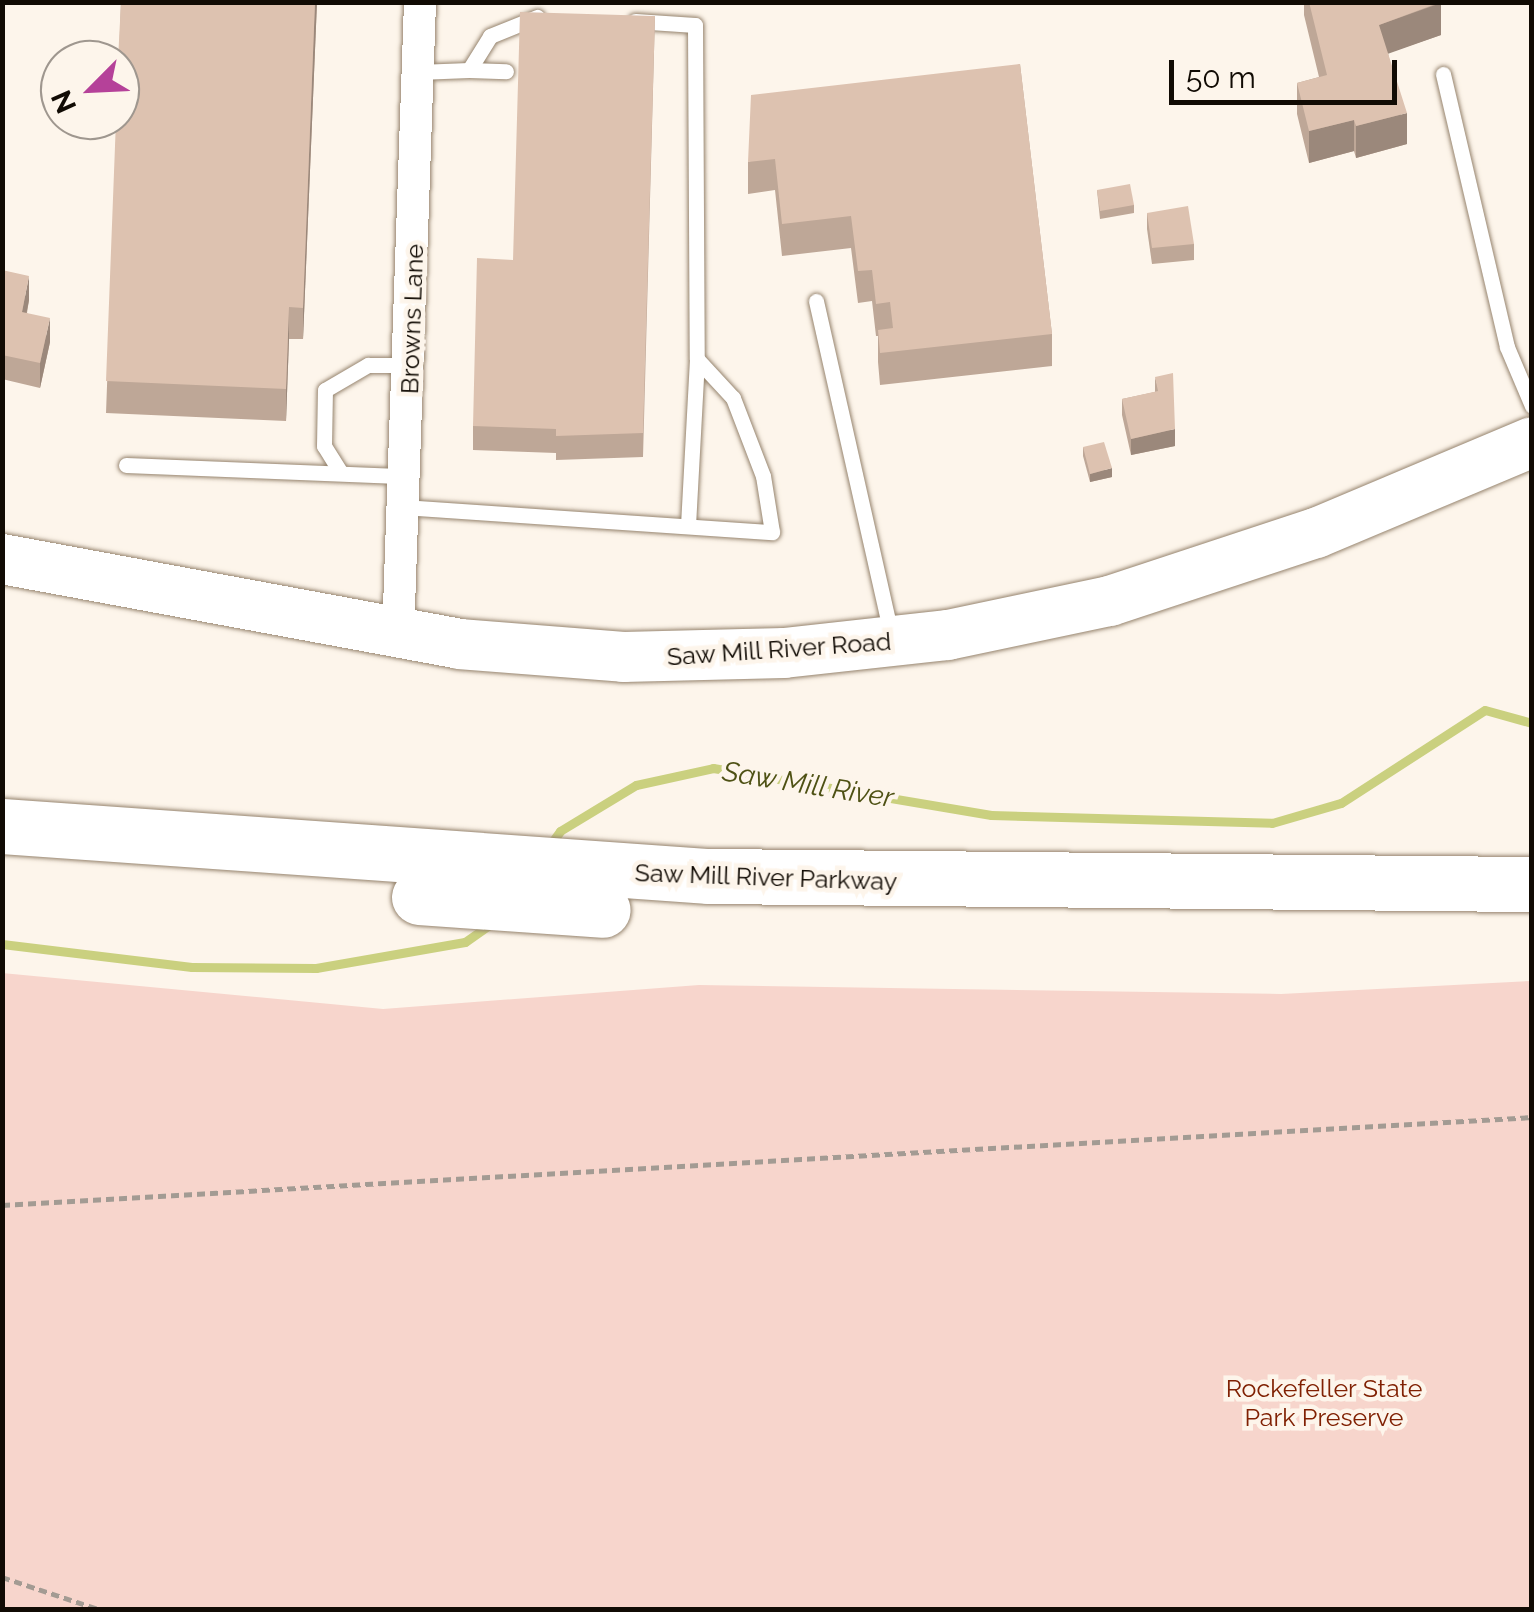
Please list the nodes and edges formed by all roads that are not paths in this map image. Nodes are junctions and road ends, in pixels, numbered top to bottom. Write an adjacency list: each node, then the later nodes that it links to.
1 (420, 2): 6 (street, Browns Lane)
2 (563, 17): 4 (lane)
3 (620, 20): 9 (lane)
4 (469, 70): 5 (lane); 6 (lane)
5 (506, 71)
6 (418, 72): 10 (street, Browns Lane)
7 (1442, 74): 11 (lane)
8 (816, 301): 19 (lane)
9 (698, 359): 16 (lane); 16 (lane)
10 (411, 365): 14 (lane); 15 (street, Browns Lane)
11 (1532, 406)
12 (1532, 442): 19 (main road, Saw Mill River Road)
13 (126, 466): 14 (lane)
14 (341, 473): 15 (lane)
15 (404, 492): 16 (lane); 18 (street, Browns Lane)
16 (688, 526)
17 (2, 559): 18 (main road, Saw Mill River Road)
18 (398, 636): 19 (main road, Saw Mill River Road)
19 (893, 643)
20 (2, 826): 22 (highway, Saw Mill River Parkway)
21 (2, 864): 22 (highway, Saw Mill River Parkway)
22 (491, 883): 24 (highway, Saw Mill River Parkway)
23 (1532, 884): 24 (highway, Saw Mill River Parkway)
24 (551, 888): 25 (highway, Saw Mill River Parkway)
25 (1532, 922)

